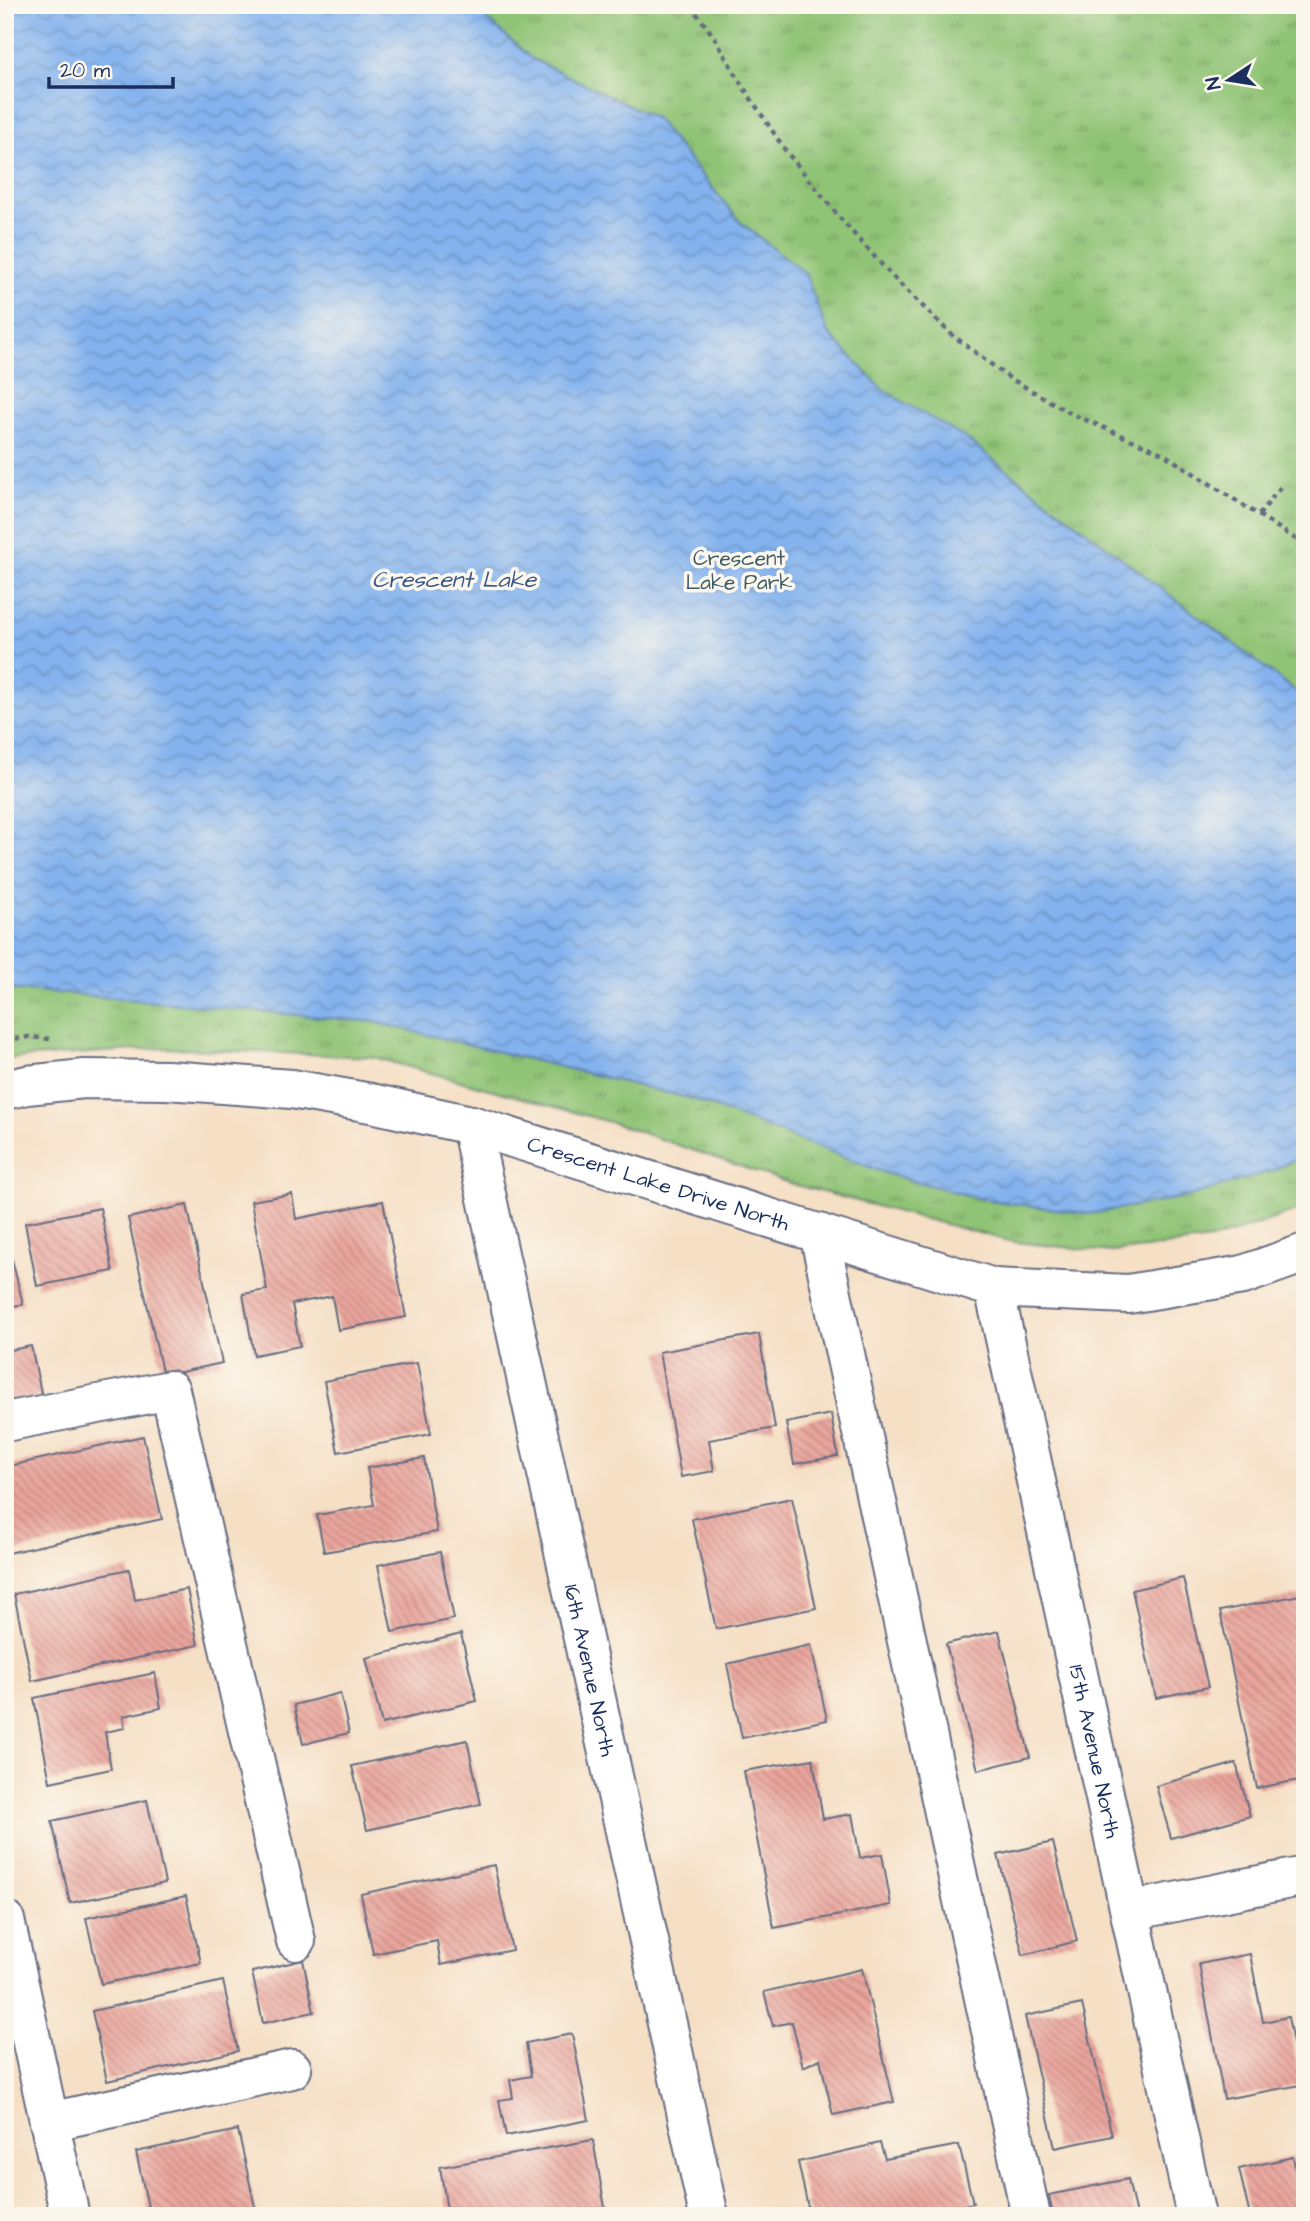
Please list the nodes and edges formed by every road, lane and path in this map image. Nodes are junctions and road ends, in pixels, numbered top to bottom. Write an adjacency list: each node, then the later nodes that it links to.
1 (690, 5): 3 (path)
2 (1283, 484): 3 (path)
3 (1259, 515): 4 (path)
4 (1305, 545)
5 (5, 1090): 6 (street, Crescent Lake Drive North)
6 (471, 1125): 7 (street, Crescent Lake Drive North); 18 (street, 16th Avenue North)
7 (819, 1233): 9 (street, Crescent Lake Drive North); 19 (street)
8 (1305, 1253): 9 (street, Crescent Lake Drive North)
9 (994, 1288): 12 (street, 15th Avenue North)
10 (5, 1422): 14 (street)
11 (1305, 1876): 12 (street)
12 (1130, 1911): 20 (street, 15th Avenue North)
13 (5, 1920): 16 (street)
14 (296, 1941)
15 (292, 2069): 16 (street)
16 (49, 2122): 17 (street)
17 (70, 2216)
18 (709, 2216)
19 (1031, 2216)
20 (1196, 2216)

